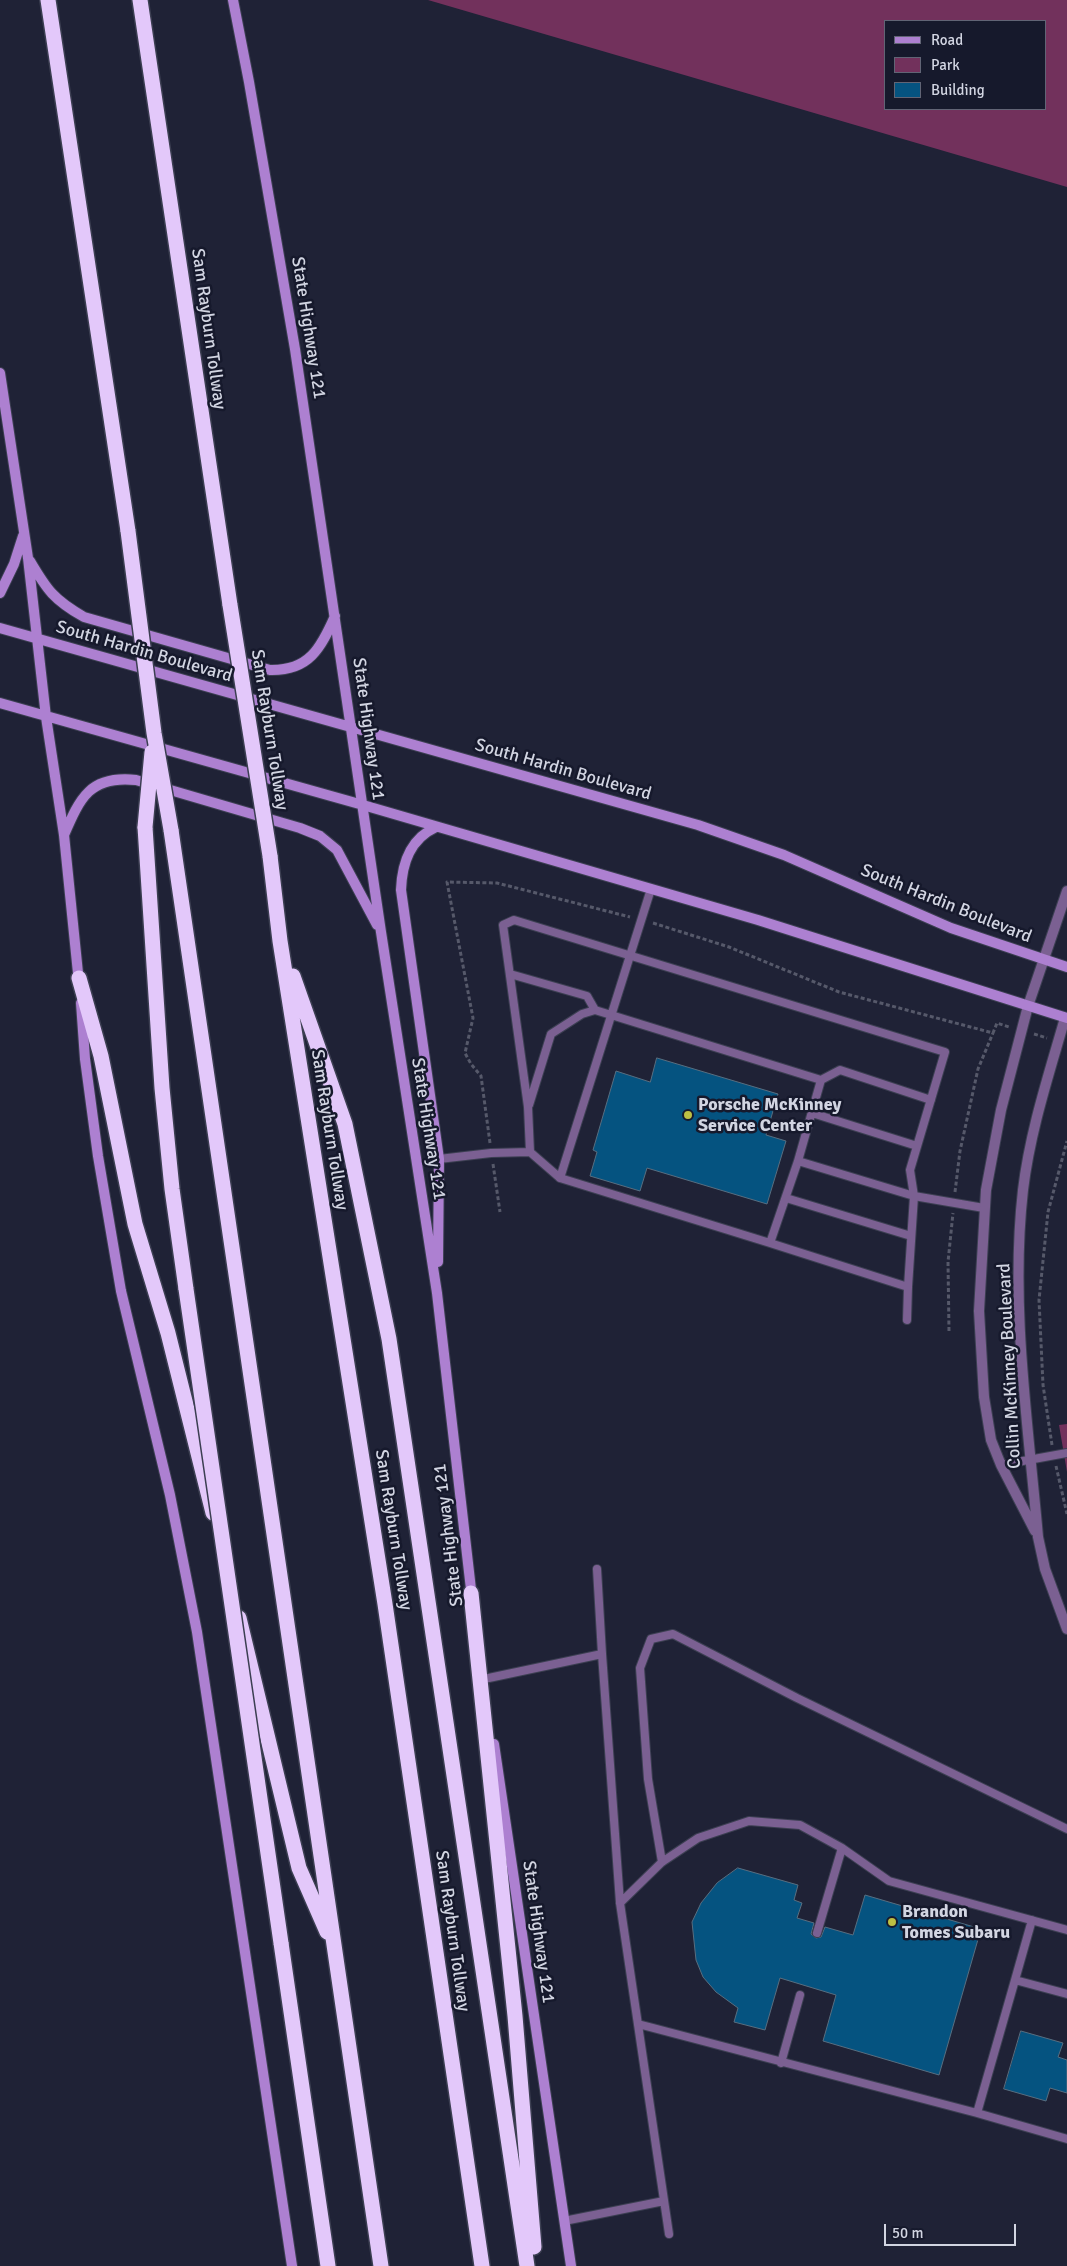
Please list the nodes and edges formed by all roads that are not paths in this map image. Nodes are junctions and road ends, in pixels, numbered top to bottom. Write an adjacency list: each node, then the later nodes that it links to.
1 (48, 0): 14 (highway, bridge)
2 (140, 0): 21 (highway, Sam Rayburn Tollway, bridge)
3 (233, 0): 8 (main road, State Highway 121)
4 (0, 372): 5 (main road)
5 (24, 533): 6 (main road); 7 (main road)
6 (28, 558): 8 (main road); 10 (main road)
7 (0, 593)
8 (335, 614): 13 (main road, State Highway 121)
9 (0, 628): 10 (main road, South Hardin Boulevard)
10 (37, 640): 12 (main road); 13 (main road, South Hardin Boulevard)
11 (0, 703): 12 (main road)
12 (46, 718): 15 (main road); 17 (main road)
13 (352, 727): 15 (main road, State Highway 121); 23 (main road, South Hardin Boulevard)
14 (154, 733): 64 (highway, bridge); 76 (highway, bridge)
15 (363, 805): 16 (main road); 20 (main road, State Highway 121)
16 (436, 827): 18 (main road); 37 (main road)
17 (64, 835): 20 (main road); 26 (main road)
18 (651, 889): 22 (lane); 27 (main road)
19 (1067, 891): 23 (street, Collin McKinney Boulevard)
20 (381, 932): 46 (main road, State Highway 121)
21 (280, 941): 78 (highway, Sam Rayburn Tollway); 79 (highway)
22 (630, 955): 25 (lane); 29 (lane); 32 (lane)
23 (1044, 960): 24 (main road, South Hardin Boulevard); 27 (street, Collin McKinney Boulevard)
24 (1067, 967)
25 (510, 974): 28 (lane); 33 (lane)
26 (79, 978): 64 (highway); 75 (main road)
27 (1028, 1006): 30 (main road); 42 (street, Collin McKinney Boulevard)
28 (595, 1010): 29 (lane); 33 (lane)
29 (610, 1015): 31 (lane); 39 (lane)
30 (1066, 1016): 49 (street, Collin McKinney Boulevard)
31 (821, 1080): 32 (lane); 34 (lane)
32 (931, 1100): 35 (lane)
33 (528, 1107): 36 (lane)
34 (812, 1113): 35 (lane); 38 (lane)
35 (917, 1146): 40 (lane)
36 (530, 1152): 37 (lane); 39 (lane)
37 (439, 1159): 46 (main road)
38 (798, 1161): 40 (lane); 41 (lane)
39 (560, 1178): 44 (lane)
40 (914, 1196): 42 (lane); 43 (lane)
41 (786, 1198): 43 (lane); 44 (lane)
42 (984, 1208): 50 (street, Collin McKinney Boulevard)
43 (911, 1236): 45 (lane)
44 (770, 1244): 45 (lane)
45 (908, 1287): 47 (lane)
46 (437, 1293): 53 (main road, State Highway 121)
47 (907, 1320)
48 (1067, 1453): 49 (lane)
49 (1031, 1459): 50 (lane); 51 (street, Collin McKinney Boulevard)
50 (1000, 1465): 51 (street, Collin McKinney Boulevard)
51 (1038, 1537): 54 (street, Collin McKinney Boulevard)
52 (597, 1569): 55 (lane)
53 (471, 1592): 56 (main road, State Highway 121); 80 (highway)
54 (1067, 1629)
55 (602, 1654): 56 (lane); 60 (lane)
56 (484, 1678): 73 (main road, State Highway 121)
57 (1067, 1829): 59 (lane)
58 (842, 1848): 59 (lane); 61 (lane); 63 (lane)
59 (662, 1862): 60 (lane)
60 (620, 1904): 68 (lane)
61 (1032, 1920): 62 (lane); 65 (lane)
62 (1067, 1930)
63 (817, 1933)
64 (335, 1951): 77 (highway)
65 (1015, 1980): 66 (lane); 70 (lane)
66 (1067, 1994)
67 (800, 1995): 69 (lane)
68 (638, 2024): 69 (lane); 72 (lane)
69 (781, 2063): 70 (lane)
70 (977, 2113): 71 (lane)
71 (1067, 2139)
72 (664, 2201): 73 (lane); 74 (lane)
73 (564, 2221): 81 (main road, State Highway 121)
74 (669, 2234)
75 (292, 2266)
76 (328, 2266)
77 (381, 2266)
78 (482, 2266)
79 (527, 2266)
80 (535, 2266)
81 (571, 2266)

